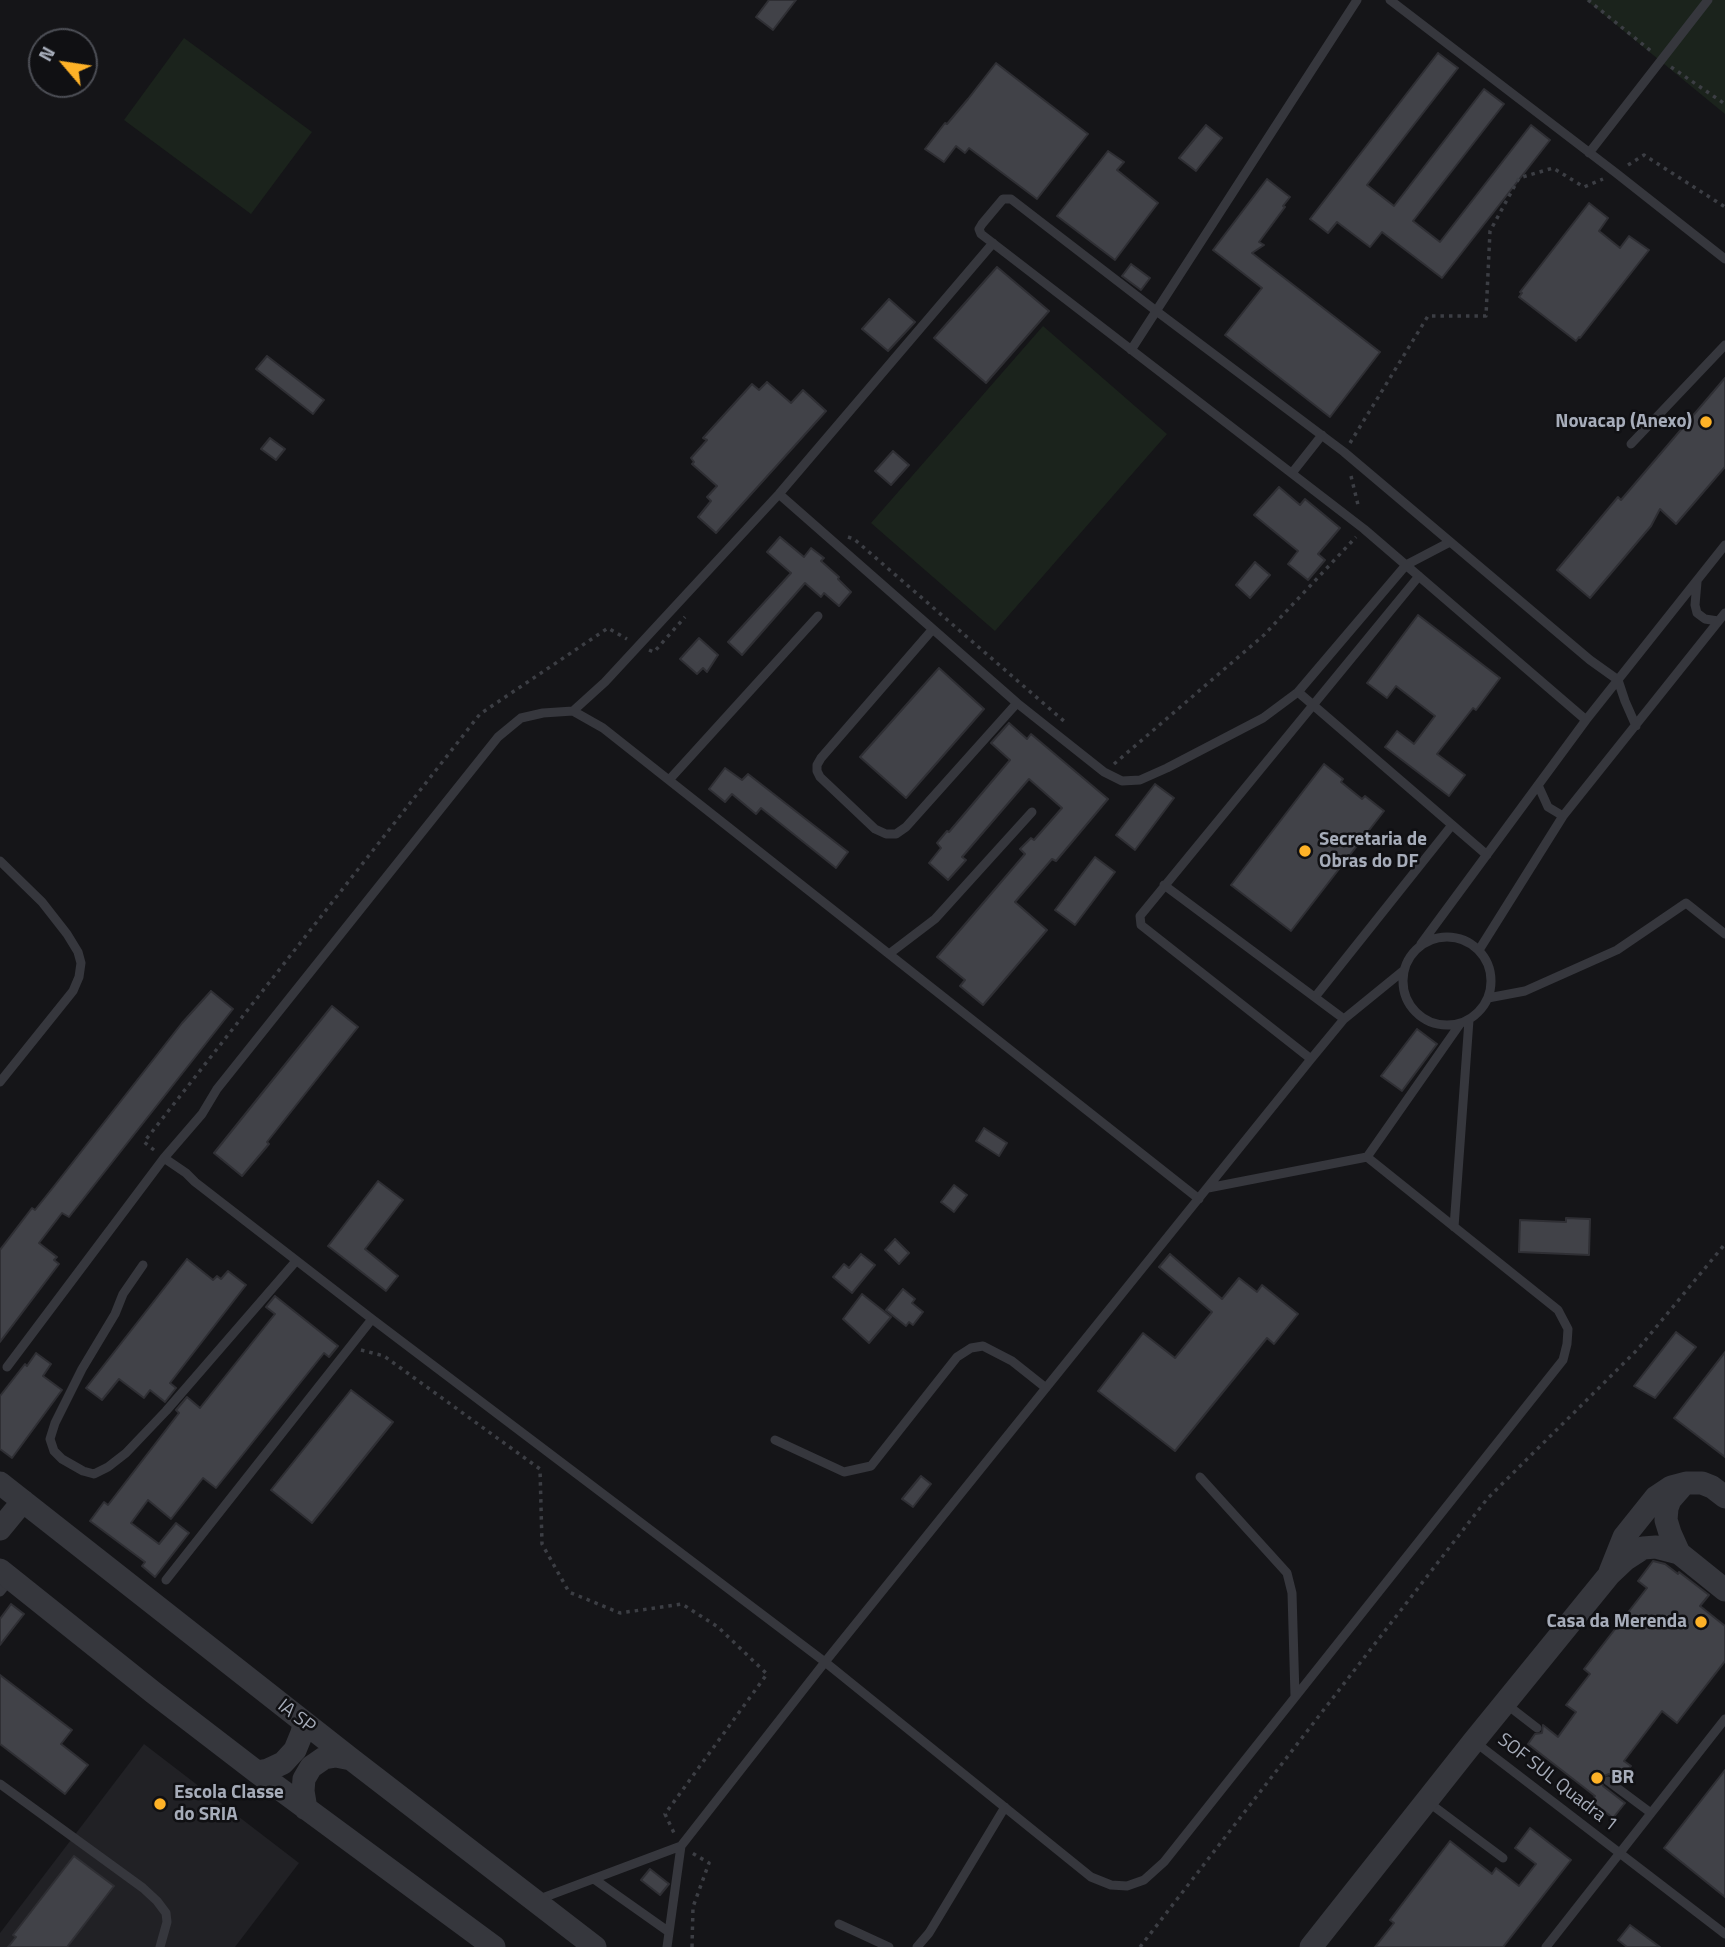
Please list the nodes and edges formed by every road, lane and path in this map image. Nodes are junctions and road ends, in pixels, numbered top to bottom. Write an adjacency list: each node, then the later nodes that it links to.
1 (1357, 0): 9 (lane)
2 (1390, 0): 4 (lane)
3 (1708, 0): 4 (lane)
4 (1589, 153): 5 (lane)
5 (1616, 173): 6 (path); 8 (lane); 14 (path)
6 (1725, 207)
7 (993, 243): 9 (lane); 11 (lane); 16 (lane)
8 (1725, 259)
9 (1156, 310): 11 (lane); 12 (lane)
10 (1725, 345): 13 (lane)
11 (1131, 350): 15 (lane)
12 (1322, 435): 14 (lane); 15 (lane)
13 (1631, 444)
14 (1344, 452): 17 (path); 19 (lane)
15 (1292, 474): 17 (lane)
16 (779, 494): 27 (lane); 28 (lane)
17 (1364, 529): 21 (lane); 37 (path)
18 (845, 537): 36 (path)
19 (1450, 542): 21 (lane); 29 (lane)
20 (1725, 545): 23 (lane)
21 (1406, 565): 22 (lane); 30 (lane)
22 (1419, 576): 32 (lane); 34 (lane)
23 (1697, 581): 26 (lane); 29 (lane)
24 (690, 612): 28 (path)
25 (818, 615): 38 (lane)
26 (1722, 617): 35 (lane)
27 (932, 629): 31 (lane); 31 (lane)
28 (638, 645): 33 (lane); 58 (path)
29 (1618, 680): 34 (lane); 35 (lane)
30 (1298, 692): 31 (lane); 32 (lane)
31 (1017, 703)
32 (1313, 705): 42 (lane); 45 (lane)
33 (573, 711): 38 (lane); 58 (lane)
34 (1586, 720): 39 (lane)
35 (1636, 726): 41 (lane)
36 (1072, 728)
37 (1113, 764)
38 (669, 780): 49 (lane)
39 (1538, 785): 41 (lane); 43 (lane)
40 (1032, 812): 49 (lane)
41 (1563, 816): 48 (lane)
42 (1452, 825): 43 (lane); 51 (lane)
43 (1487, 855): 47 (lane)
44 (0, 861): 56 (lane)
45 (1164, 885): 51 (lane); 55 (lane)
46 (1725, 934): 52 (lane)
47 (1421, 944): 48 (lane); 50 (lane)
48 (1479, 950): 52 (lane)
49 (889, 954): 60 (lane)
50 (1403, 971): 53 (lane); 54 (lane)
51 (1315, 997): 53 (lane)
52 (1488, 998): 54 (lane)
53 (1344, 1019): 55 (lane)
54 (1465, 1022): 57 (lane); 61 (lane)
55 (1311, 1059): 59 (lane)
56 (0, 1082)
57 (1367, 1157): 59 (lane); 61 (lane)
58 (164, 1158): 63 (lane); 67 (lane)
59 (1208, 1188): 60 (lane)
60 (1199, 1199): 68 (lane)
61 (1454, 1227): 82 (lane)
62 (1725, 1244): 111 (path)
63 (296, 1261): 64 (lane); 65 (lane)
64 (143, 1265)
65 (372, 1319): 66 (lane); 81 (lane)
66 (350, 1348): 79 (lane); 96 (path)
67 (7, 1367)
68 (1046, 1388): 69 (lane); 81 (lane)
69 (775, 1440)
70 (1200, 1477): 82 (lane)
71 (1686, 1483): 73 (street); 76 (street); 77 (street)
72 (1, 1487): 74 (street, IA SP)
73 (1725, 1497)
74 (23, 1501): 75 (street); 85 (street, IA SP)
75 (0, 1529)
76 (1679, 1553): 77 (street); 80 (street)
77 (1609, 1575): 83 (street)
78 (4, 1580): 89 (street)
79 (166, 1580)
80 (1725, 1590)
81 (825, 1662): 93 (lane); 96 (lane)
82 (1296, 1696): 93 (lane)
83 (1504, 1703): 86 (lane); 87 (street)
84 (1725, 1719): 95 (lane)
85 (304, 1723): 88 (street, IA SP); 89 (street)
86 (1537, 1728)
87 (1474, 1741): 92 (street); 97 (lane, SOF SUL Quadra 1)
88 (351, 1759): 94 (street); 100 (street, IA SP)
89 (257, 1772): 94 (street)
90 (1608, 1781): 95 (lane)
91 (0, 1784): 104 (lane)
92 (1427, 1801): 98 (lane); 112 (street)
93 (1005, 1807): 110 (lane)
94 (306, 1809): 105 (street)
95 (1651, 1813): 97 (lane)
96 (681, 1846): 99 (lane); 102 (lane); 108 (path)
97 (1619, 1853): 103 (lane, SOF SUL Quadra 1); 113 (lane)
98 (1503, 1858)
99 (594, 1880): 100 (lane); 102 (lane)
100 (536, 1900): 106 (street, IA SP)
101 (839, 1924): 109 (lane)
102 (669, 1932): 107 (lane)
103 (1725, 1934)
104 (160, 1947)
105 (494, 1947)
106 (595, 1947)
107 (667, 1947)
108 (692, 1947)
109 (889, 1947)
110 (917, 1947)
111 (1140, 1947)
112 (1311, 1947)
113 (1546, 1947)

